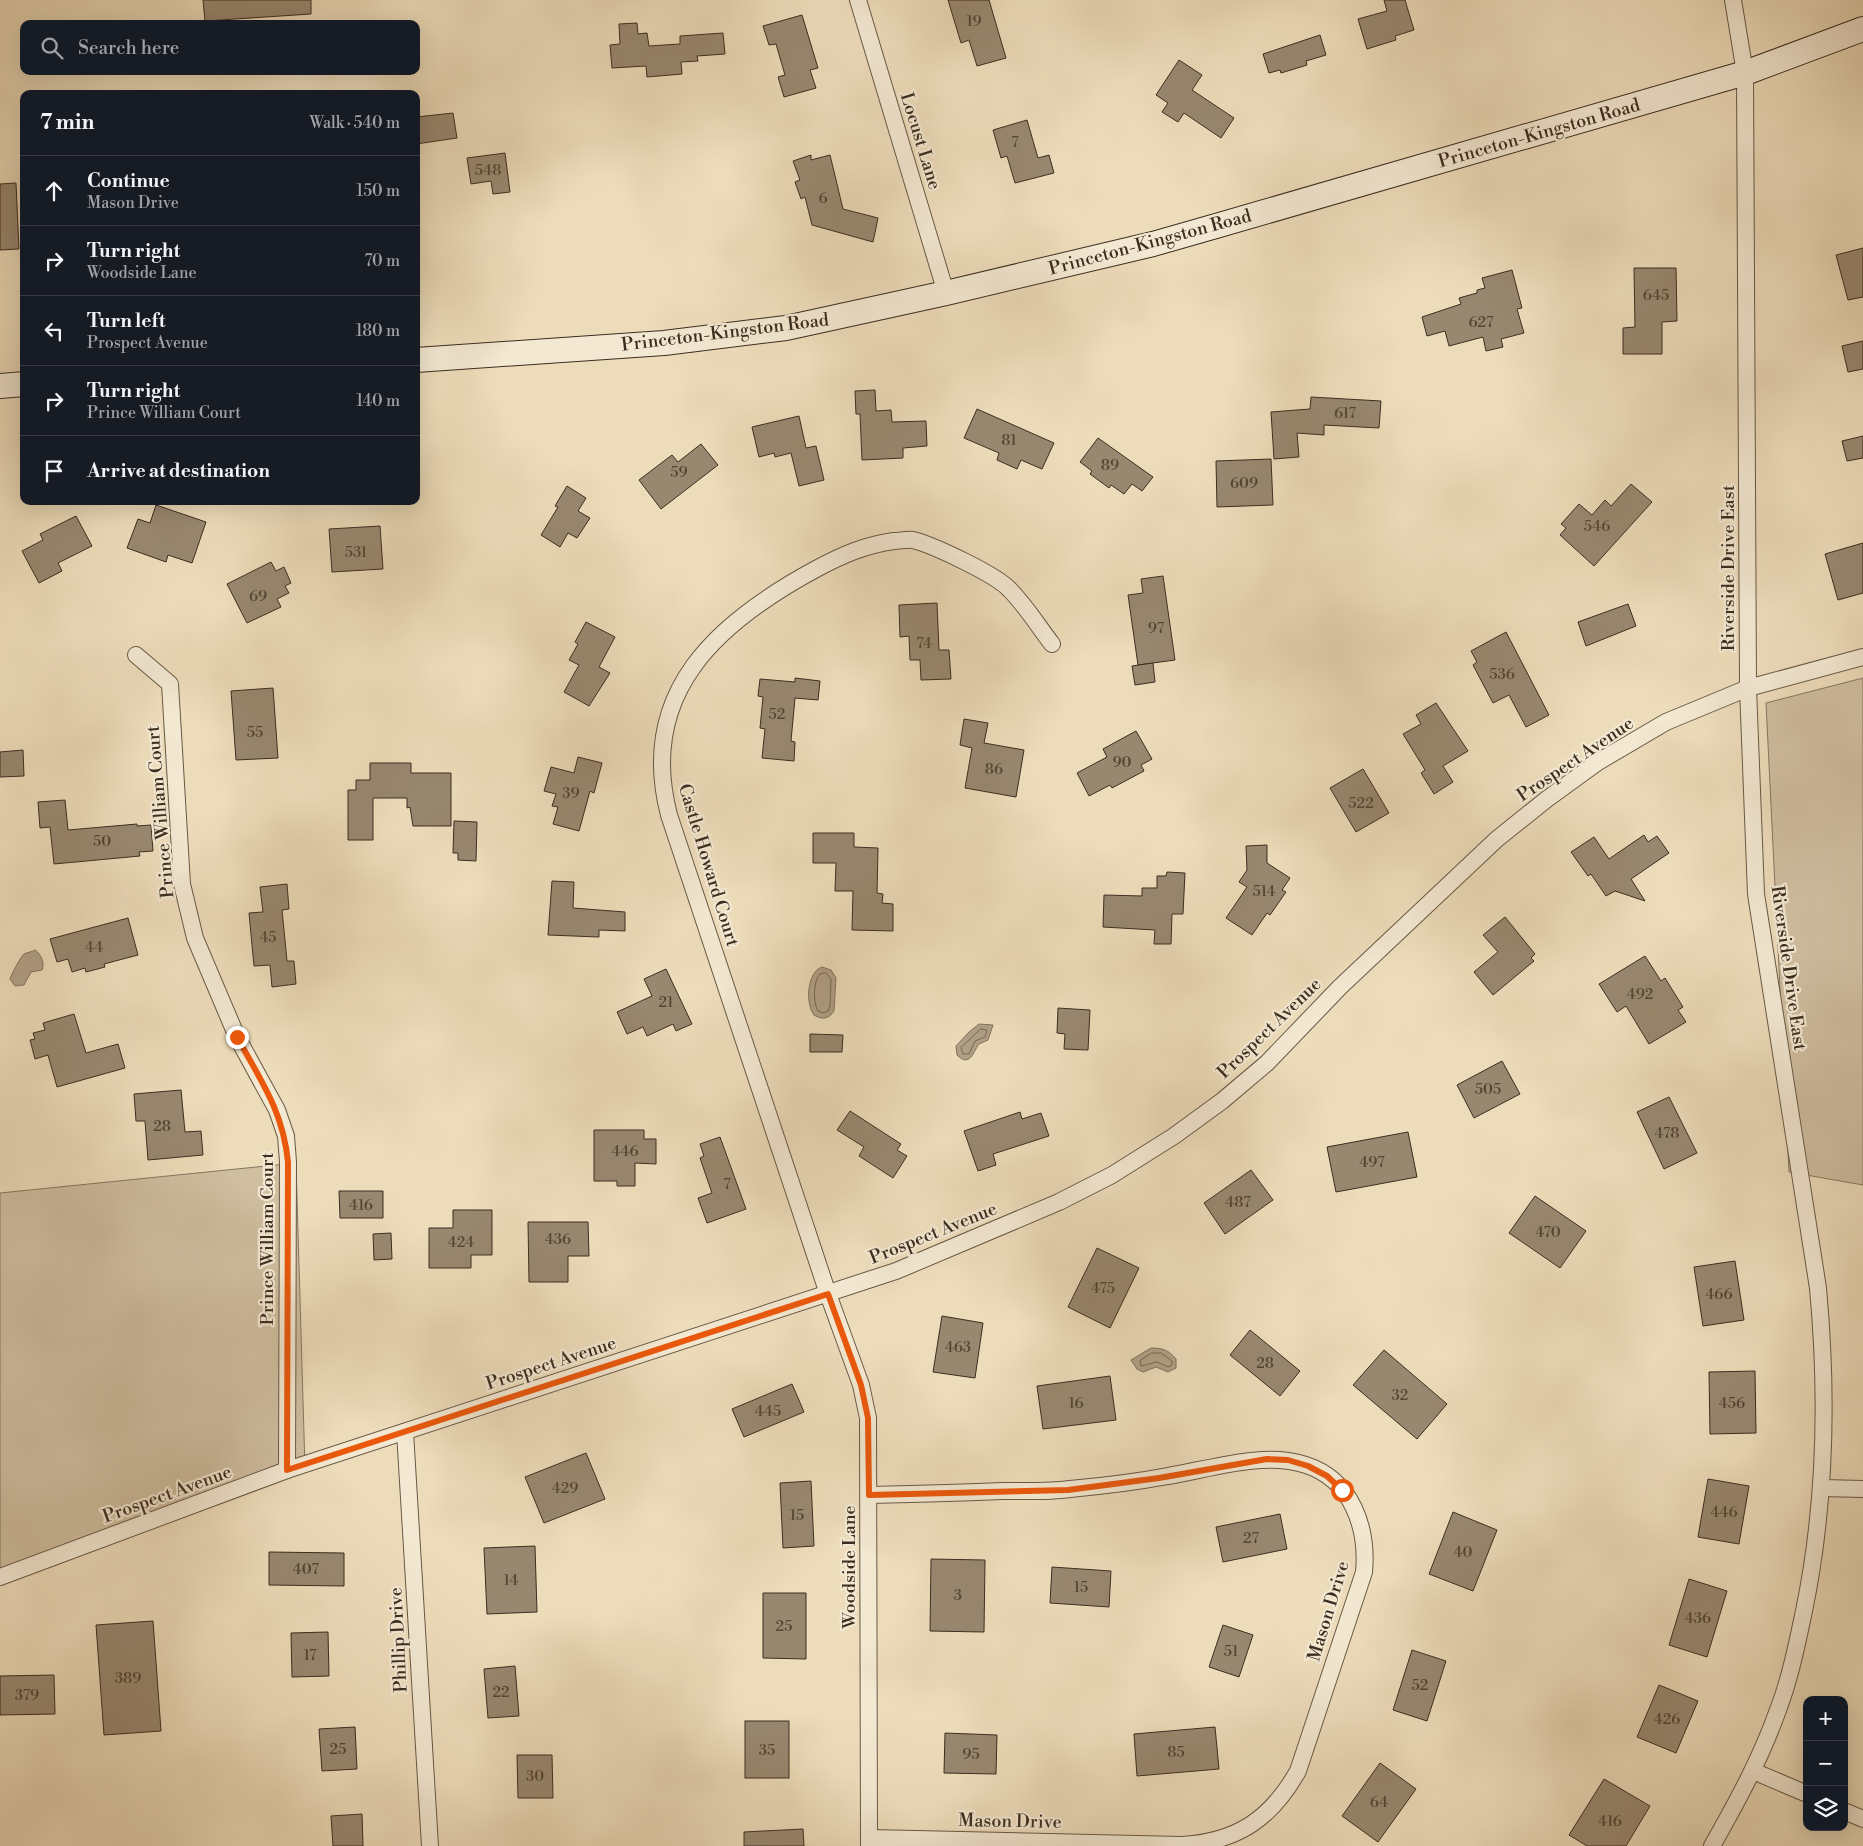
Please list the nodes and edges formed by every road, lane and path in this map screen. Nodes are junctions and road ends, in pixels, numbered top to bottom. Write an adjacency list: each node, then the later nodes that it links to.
1 (858, 0): 5 (street, Locust Lane)
2 (1733, 0): 4 (street, Riverside Drive East)
3 (1863, 29): 4 (main road, Princeton-Kingston Road)
4 (1746, 73): 5 (main road, Princeton-Kingston Road); 12 (street, Riverside Drive East)
5 (946, 293): 6 (main road, Princeton-Kingston Road)
6 (420, 360)
7 (20, 384): 8 (main road)
8 (0, 386)
9 (1052, 644): 13 (street, Castle Howard Court)
10 (136, 655): 15 (street, Prince William Court)
11 (1863, 657): 12 (street, Prospect Avenue)
12 (1748, 688): 13 (street, Prospect Avenue); 16 (street, Riverside Drive East)
13 (828, 1294): 14 (street, Prospect Avenue); 18 (street, Woodside Lane)
14 (405, 1432): 15 (street, Prospect Avenue); 25 (street, Phillip Drive)
15 (287, 1470): 19 (street, Prospect Avenue)
16 (1822, 1488): 17 (street); 20 (street, Riverside Drive East)
17 (1863, 1489)
18 (869, 1495): 24 (street, Woodside Lane); 24 (street, Mason Drive)
19 (0, 1577)
20 (1753, 1771): 21 (street); 26 (street, Riverside Drive East)
21 (1803, 1792)
22 (1848, 1813): 23 (street)
23 (1863, 1819)
24 (869, 1842)
25 (430, 1846)
26 (1712, 1846)

